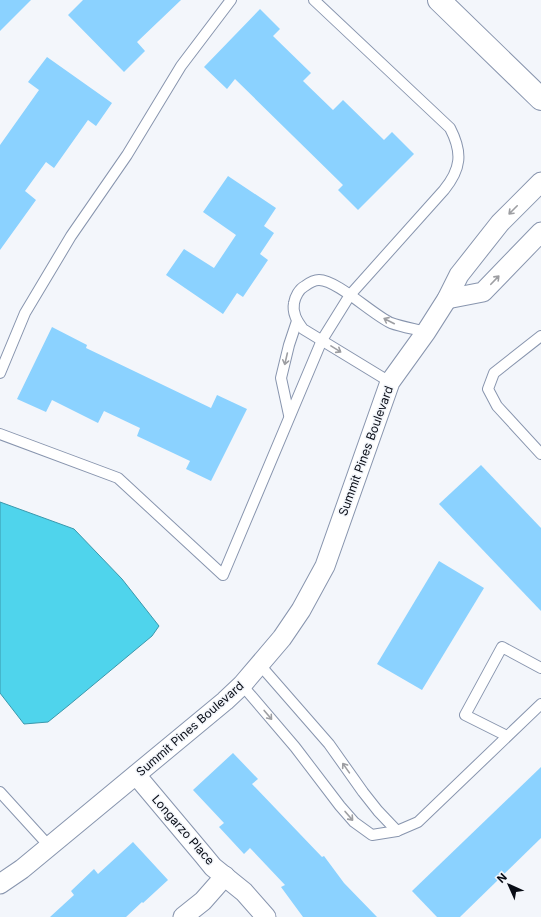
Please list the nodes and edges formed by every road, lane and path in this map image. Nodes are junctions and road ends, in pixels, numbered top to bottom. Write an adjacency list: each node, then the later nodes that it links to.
1 (231, 0): 13 (lane)
2 (314, 0): 7 (lane)
3 (439, 0): 4 (street)
4 (541, 100)
5 (541, 182): 8 (street, Summit Pines Boulevard, one-way to 8)
6 (541, 232): 8 (street, one-way to 6)
7 (350, 296): 9 (lane); 10 (lane, one-way to 7); 12 (lane)
8 (447, 299): 10 (street, Summit Pines Boulevard)
9 (297, 321): 12 (lane); 15 (lane, one-way to 15)
10 (426, 332): 14 (street, Summit Pines Boulevard)
11 (541, 336): 17 (lane)
12 (322, 340): 14 (lane, one-way to 14); 15 (lane)
13 (0, 373)
14 (390, 382): 18 (street, Summit Pines Boulevard)
15 (289, 415): 16 (lane)
16 (0, 434)
17 (541, 454)
18 (260, 665): 20 (street, Summit Pines Boulevard); 25 (lane, one-way to 18)
19 (541, 668): 22 (lane)
20 (242, 685): 23 (street, Summit Pines Boulevard); 25 (lane, one-way to 25)
21 (541, 704): 22 (lane)
22 (507, 736): 25 (lane)
23 (136, 775): 26 (street, Summit Pines Boulevard); 27 (street, Longarzo Place)
24 (0, 792): 26 (lane)
25 (397, 831)
26 (50, 846): 28 (street, Summit Pines Boulevard)
27 (225, 876): 29 (street); 30 (street, Longarzo Place)
28 (0, 884)
29 (183, 917)
30 (266, 917)

